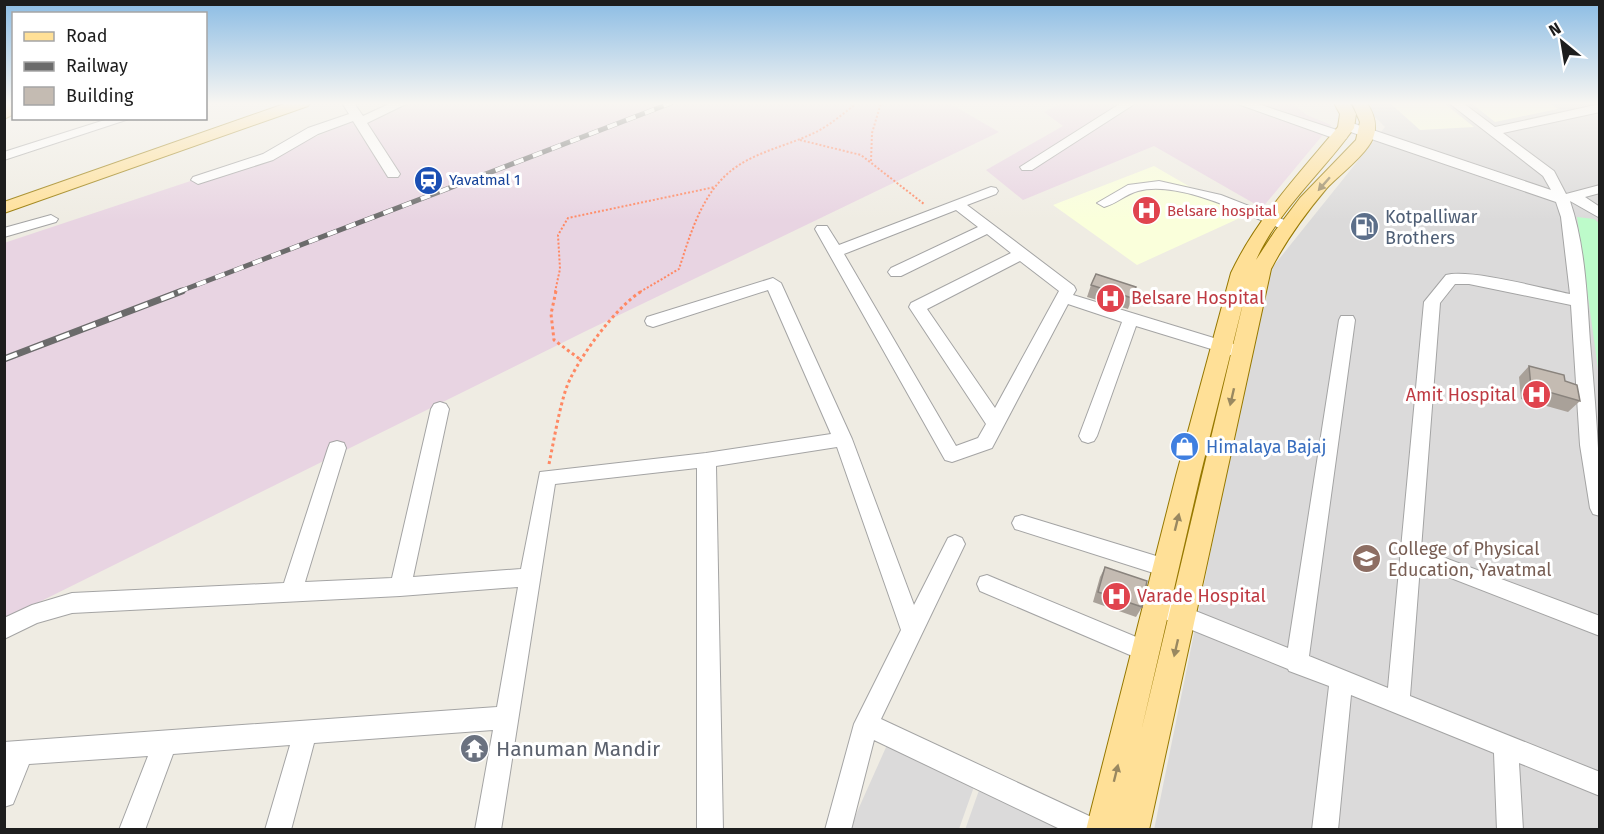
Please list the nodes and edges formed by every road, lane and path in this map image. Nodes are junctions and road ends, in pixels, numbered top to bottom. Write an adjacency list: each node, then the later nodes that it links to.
1 (49, 142): 13 (street)
2 (165, 142): 22 (main road)
3 (192, 142): 25 (main road)
4 (293, 142): 17 (street)
5 (373, 142): 16 (street)
6 (794, 142): 18 (path)
7 (808, 142): 14 (path)
8 (871, 142): 14 (path)
9 (1067, 142): 15 (street)
10 (1337, 142): 29 (main road)
11 (1404, 142): 21 (street)
12 (1505, 142): 21 (street)
13 (4, 156)
14 (870, 160): 26 (path)
15 (1027, 167)
16 (393, 174)
17 (198, 180)
18 (717, 186): 42 (path); 42 (path)
19 (1599, 189): 21 (street)
20 (991, 191): 24 (street)
21 (1568, 197): 27 (street); 37 (street)
22 (4, 198)
23 (1104, 203): 29 (street)
24 (957, 204): 26 (street); 30 (street)
25 (4, 208)
26 (934, 213): 33 (street)
27 (1599, 214)
28 (51, 219): 32 (street)
29 (1279, 223): 41 (main road)
30 (988, 228): 34 (street); 35 (street)
31 (822, 229): 33 (street)
32 (4, 233)
33 (835, 252): 44 (street)
34 (1021, 254): 36 (street); 44 (street)
35 (896, 272)
36 (1064, 297): 38 (street); 44 (street)
37 (1579, 301): 50 (street); 53 (street)
38 (1131, 319): 41 (street); 45 (street)
39 (1347, 320): 65 (street)
40 (653, 321): 46 (street)
41 (1232, 349): 54 (main road, one-way to 41); 60 (main road, one-way to 60)
42 (581, 360): 49 (path)
43 (440, 409): 57 (street)
44 (995, 423)
45 (1088, 436)
46 (843, 439): 48 (street); 63 (street)
47 (337, 448): 58 (street)
48 (706, 460): 49 (street); 80 (street)
49 (547, 477): 55 (street)
50 (1599, 507)
51 (1022, 523): 54 (street)
52 (954, 544): 63 (street)
53 (1412, 554): 61 (street); 67 (street)
54 (1166, 568): 59 (main road)
55 (532, 577): 57 (street); 68 (street)
56 (987, 584): 64 (street)
57 (400, 587): 58 (street)
58 (291, 592): 62 (street)
59 (1157, 606): 60 (street); 64 (main road)
60 (1183, 616): 65 (street); 84 (main road, one-way to 84)
61 (1599, 626)
62 (4, 629)
63 (912, 629): 69 (street)
64 (1145, 651): 83 (main road, one-way to 64)
65 (1297, 664): 66 (street)
66 (1341, 681): 67 (street); 85 (street)
67 (1398, 704): 72 (street)
68 (506, 718): 70 (street); 79 (street)
69 (866, 724): 81 (street); 82 (street)
70 (305, 733): 71 (street); 78 (street)
71 (165, 742): 73 (street); 77 (street)
72 (1506, 747): 74 (street); 76 (street)
73 (13, 754): 75 (street)
74 (1599, 784)
75 (4, 795)
76 (1514, 828)
77 (132, 830)
78 (278, 830)
79 (488, 830)
80 (710, 830)
81 (838, 830)
82 (1091, 830)
83 (1102, 830)
84 (1133, 830)
85 (1325, 830)

